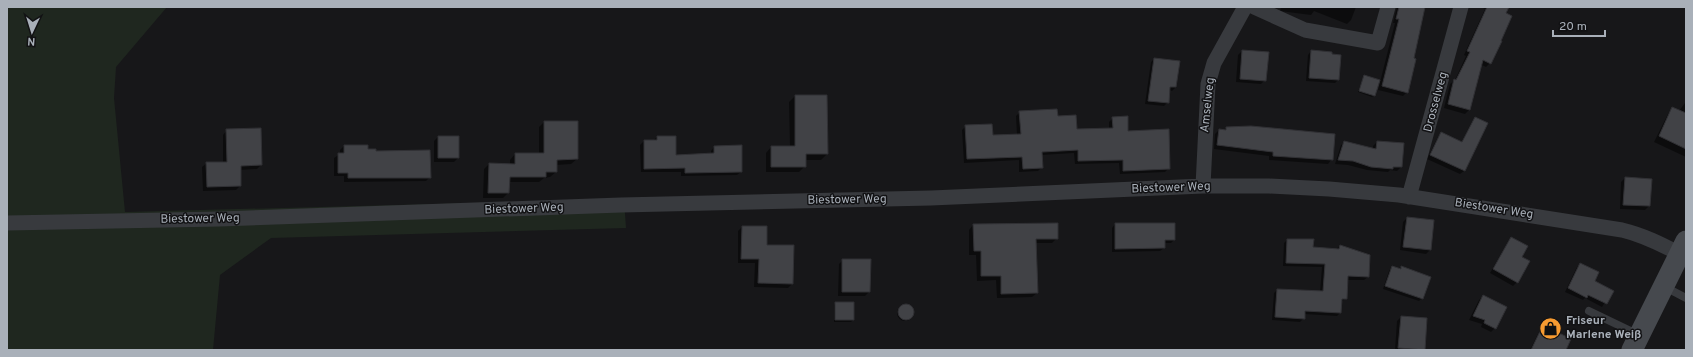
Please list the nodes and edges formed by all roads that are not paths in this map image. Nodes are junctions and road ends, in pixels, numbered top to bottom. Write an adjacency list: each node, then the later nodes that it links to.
1 (1245, 7): 5 (street, Amselweg)
2 (1254, 7): 3 (street)
3 (1388, 7)
4 (1461, 7): 6 (street, Drosselweg)
5 (1203, 186): 6 (street, Biestower Weg); 7 (street, Biestower Weg)
6 (1409, 197): 8 (street, Biestower Weg)
7 (7, 223)
8 (1683, 248): 9 (main road)
9 (1664, 286): 10 (lane); 12 (main road)
10 (1686, 298)
11 (1589, 311): 12 (lane)
12 (1636, 343)

